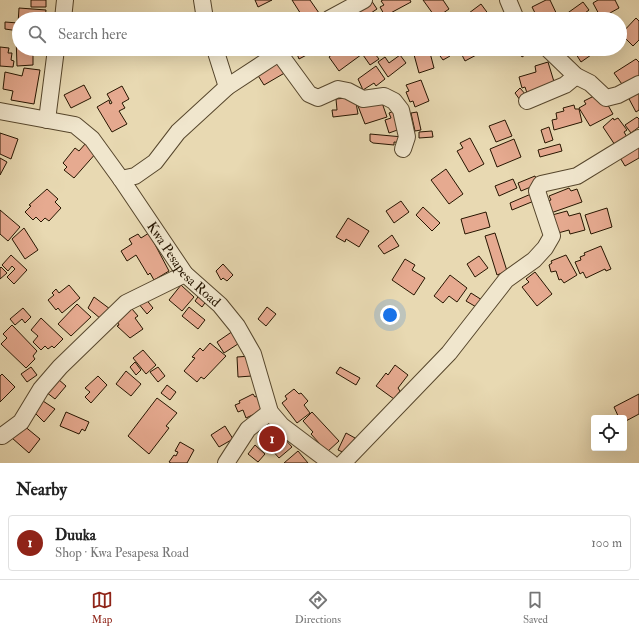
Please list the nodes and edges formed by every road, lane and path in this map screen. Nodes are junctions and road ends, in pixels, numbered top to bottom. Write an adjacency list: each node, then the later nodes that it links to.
1 (65, 0): 5 (street)
2 (202, 0): 6 (street)
3 (364, 0): 7 (street)
4 (508, 0): 8 (street)
5 (64, 12)
6 (204, 12)
7 (343, 12)
8 (513, 12)
9 (55, 56): 19 (street)
10 (217, 56): 16 (street)
11 (274, 56): 16 (street)
12 (285, 56): 21 (street)
13 (555, 56): 14 (street)
14 (576, 76): 15 (street); 17 (street)
15 (639, 84)
16 (227, 87): 22 (street)
17 (527, 101)
18 (0, 112): 19 (street, Kwa Pesapesa Road)
19 (47, 120): 22 (street, Kwa Pesapesa Road)
20 (639, 138): 28 (street)
21 (403, 149)
22 (121, 179): 23 (street, Kwa Pesapesa Road)
23 (185, 274): 24 (street, Kwa Pesapesa Road); 25 (street)
24 (270, 412): 26 (street); 27 (street, Kwa Pesapesa Road)
25 (2, 436)
26 (226, 463)
27 (330, 463)
28 (343, 463)

